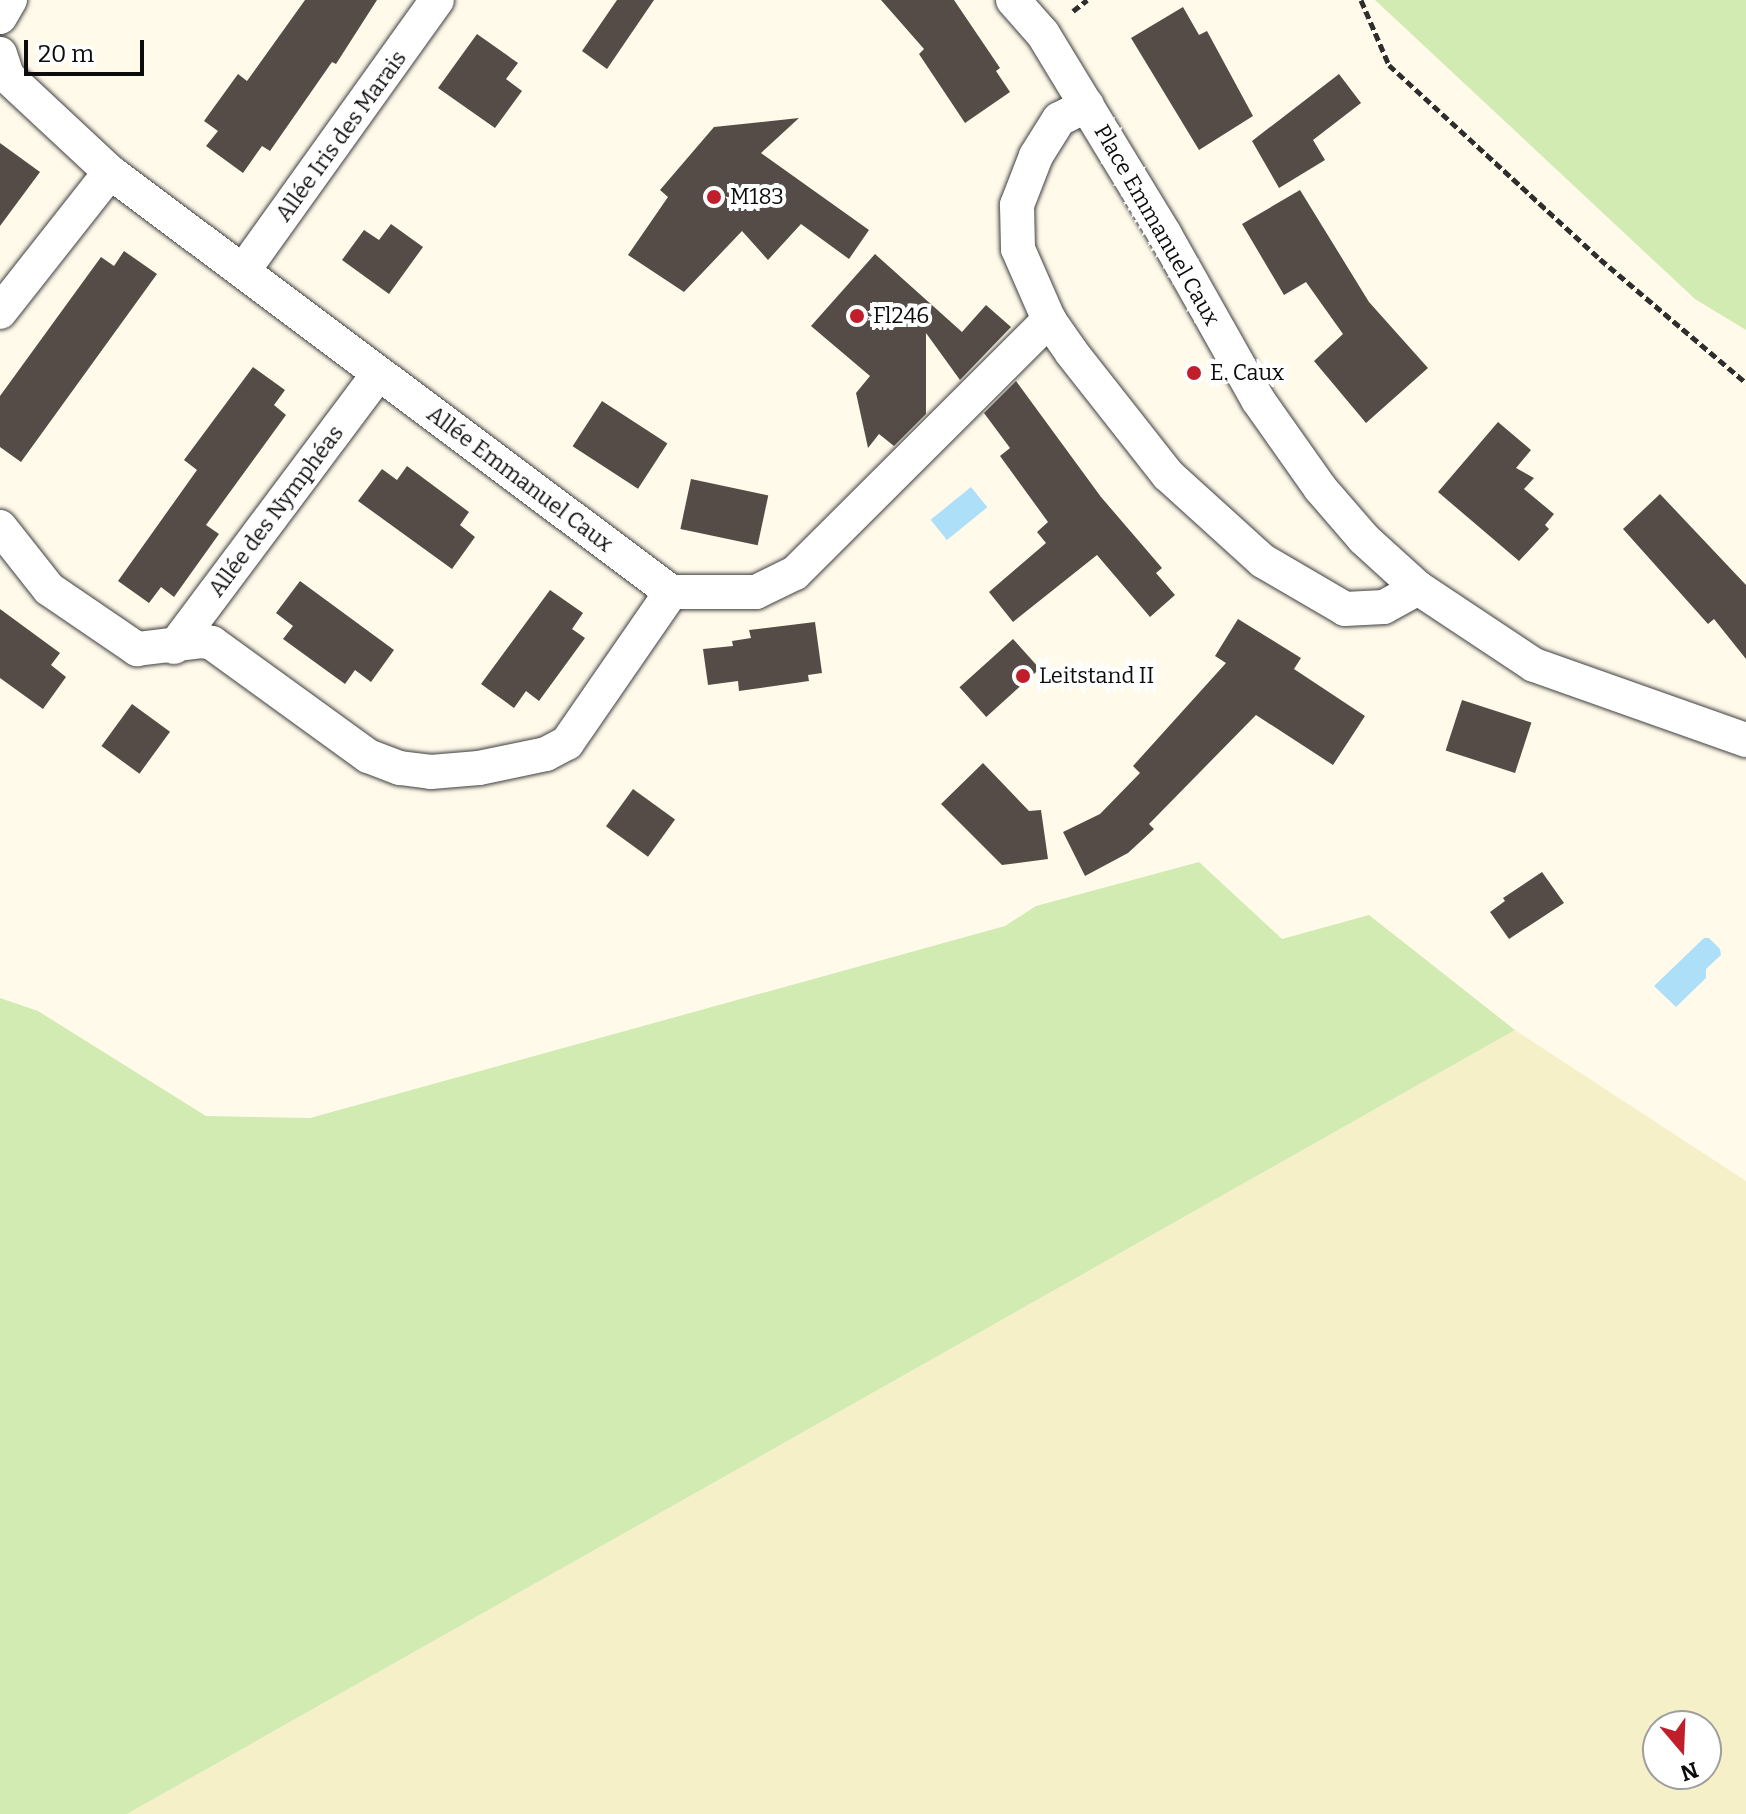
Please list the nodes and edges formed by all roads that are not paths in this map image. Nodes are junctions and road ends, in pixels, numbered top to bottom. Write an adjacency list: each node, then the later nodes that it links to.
1 (10, 0): 4 (street)
2 (437, 0): 8 (street, Allée Iris des Marais)
3 (1013, 0): 6 (street)
4 (0, 17)
5 (0, 54): 7 (street, Allée Emmanuel Caux)
6 (1087, 105): 10 (street, Place Emmanuel Caux); 13 (street, Place Emmanuel Caux)
7 (110, 172): 8 (street, Allée Emmanuel Caux); 9 (street)
8 (243, 271): 11 (street, Allée Emmanuel Caux)
9 (0, 312)
10 (1049, 320): 13 (street, Place Emmanuel Caux); 14 (street)
11 (378, 374): 14 (street, Allée Emmanuel Caux); 15 (street, Allée des Nymphéas)
12 (0, 527): 15 (street)
13 (1418, 588): 16 (street)
14 (671, 592): 15 (street)
15 (174, 647)
16 (1746, 740)

